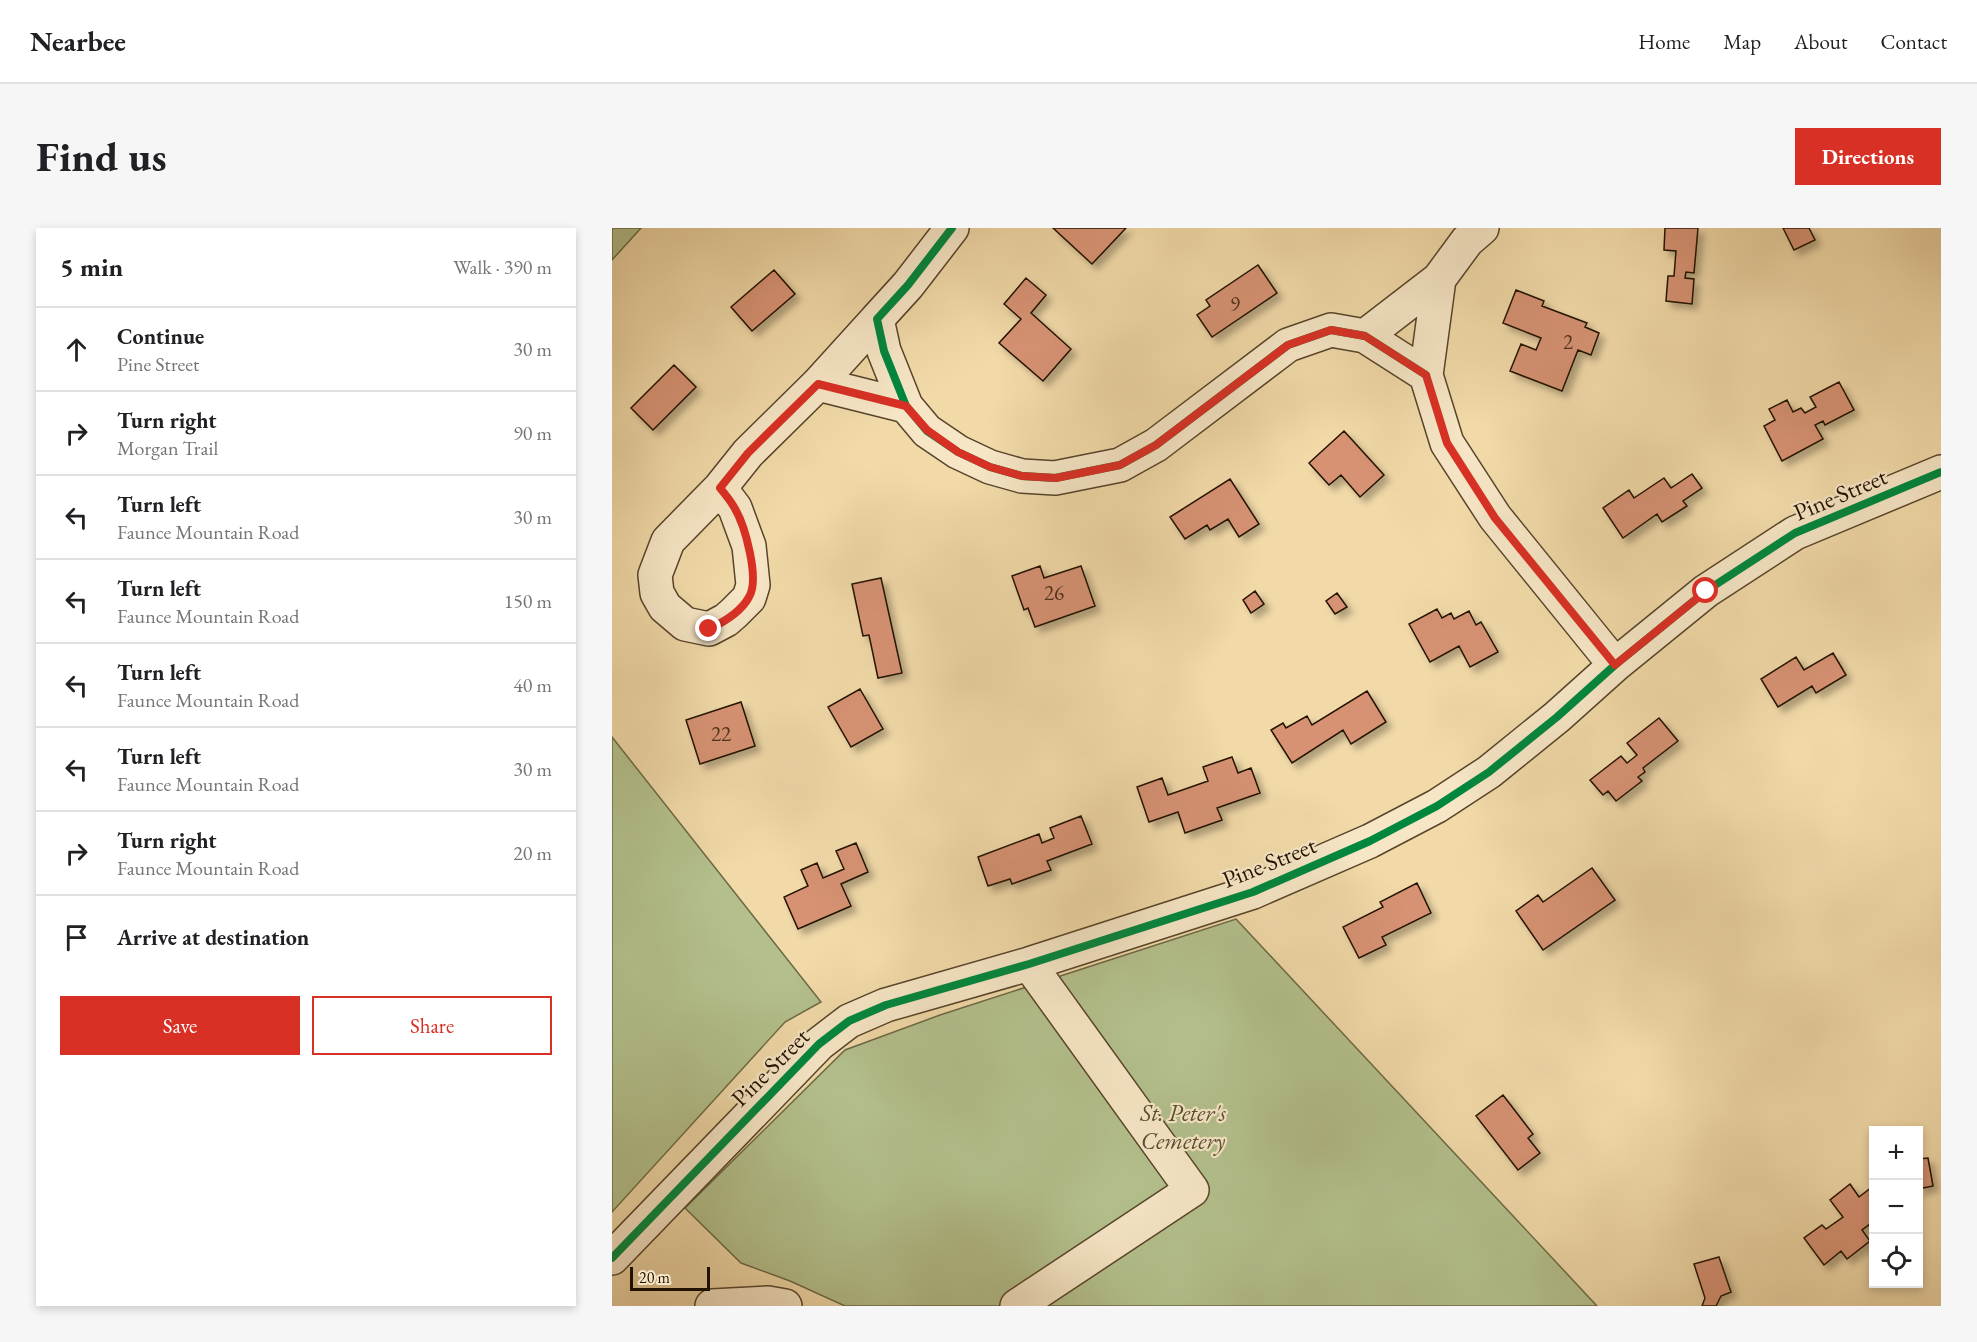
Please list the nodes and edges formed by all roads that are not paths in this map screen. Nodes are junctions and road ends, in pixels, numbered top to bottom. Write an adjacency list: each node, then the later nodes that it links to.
1 (952, 228): 4 (street)
2 (1482, 228): 3 (street)
3 (1439, 279): 5 (street); 6 (street)
4 (877, 319): 7 (street); 8 (street)
5 (1365, 336): 6 (street); 8 (street)
6 (1426, 375): 11 (street)
7 (818, 384): 8 (street); 10 (street)
8 (906, 406)
9 (1941, 472): 11 (street, Pine Street)
10 (720, 488)
11 (1615, 665): 12 (street, Pine Street)
12 (1029, 964): 13 (street, Pine Street); 16 (street)
13 (612, 1258)
14 (712, 1306): 15 (street)
15 (785, 1306)
16 (1017, 1306)

